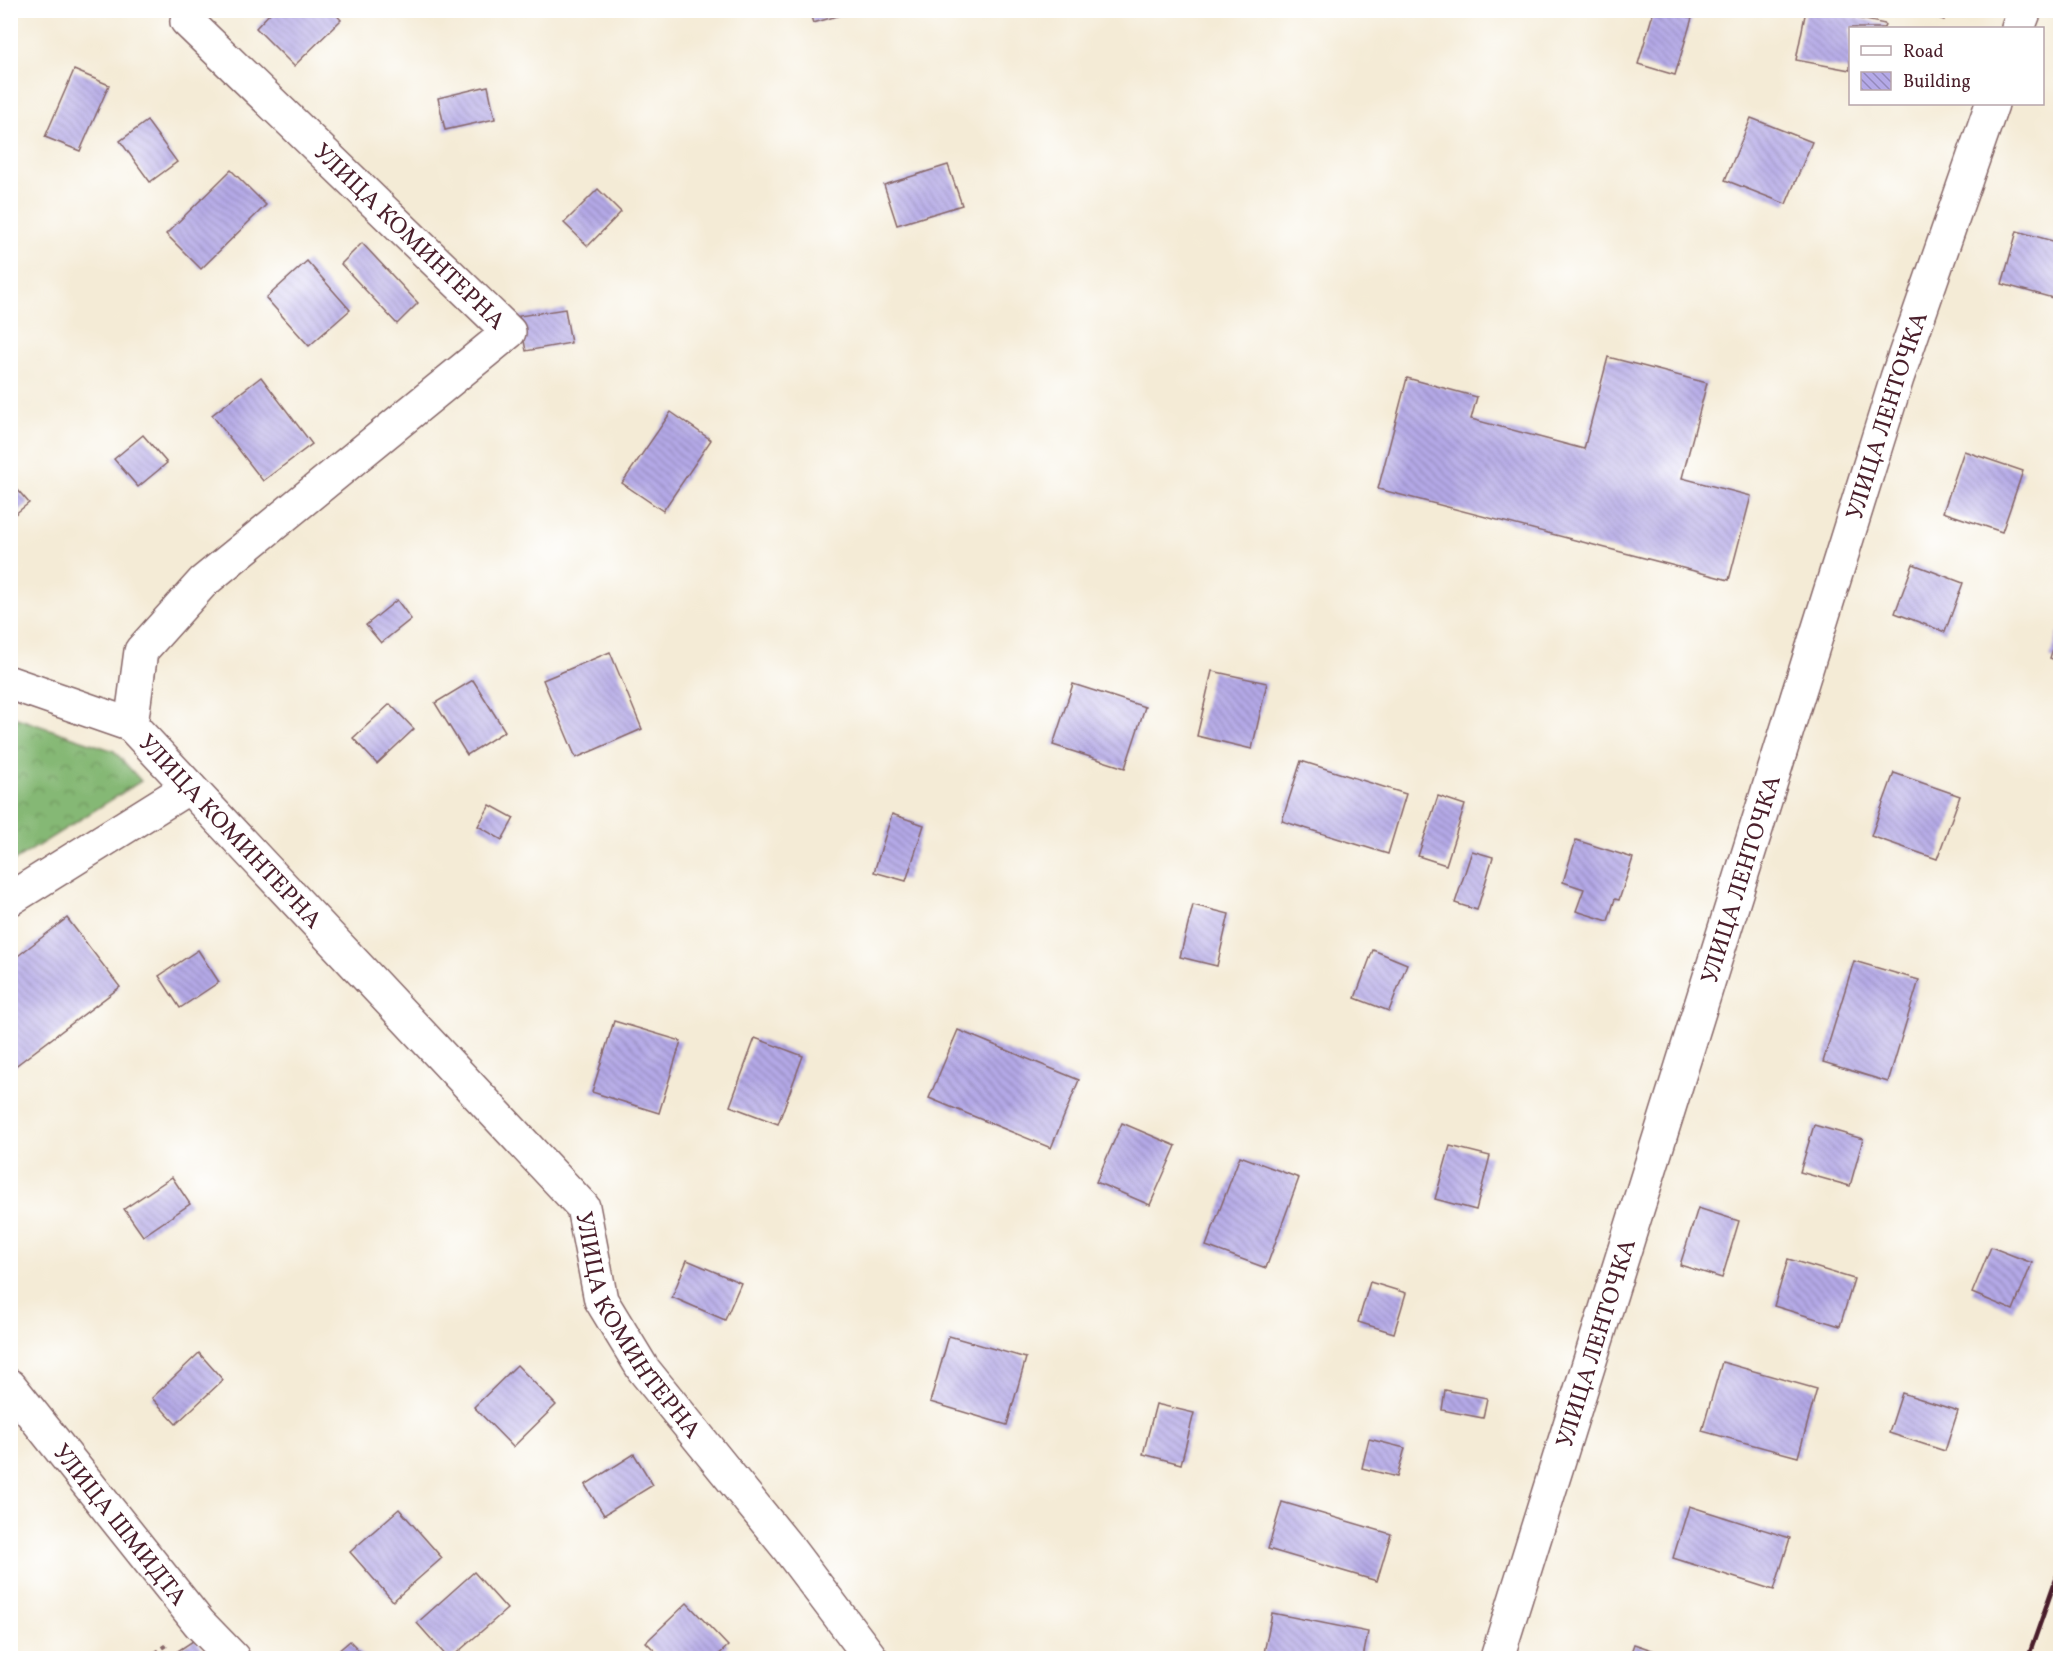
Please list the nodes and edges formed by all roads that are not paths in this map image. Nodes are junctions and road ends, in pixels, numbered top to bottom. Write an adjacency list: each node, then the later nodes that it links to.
1 (190, 10): 6 (street, УЛИЦА КОМИНТЕРНА)
2 (2025, 10): 3 (street)
3 (2019, 27)
4 (1992, 105): 12 (street, УЛИЦА ЛЕНТОЧКА)
5 (10, 683): 6 (street)
6 (130, 725): 7 (street, УЛИЦА КОМИНТЕРНА)
7 (189, 787): 8 (street); 11 (street, УЛИЦА КОМИНТЕРНА)
8 (10, 898)
9 (10, 1386): 10 (street, УЛИЦА ШМИДТА)
10 (232, 1659)
11 (871, 1659)
12 (1497, 1659)

